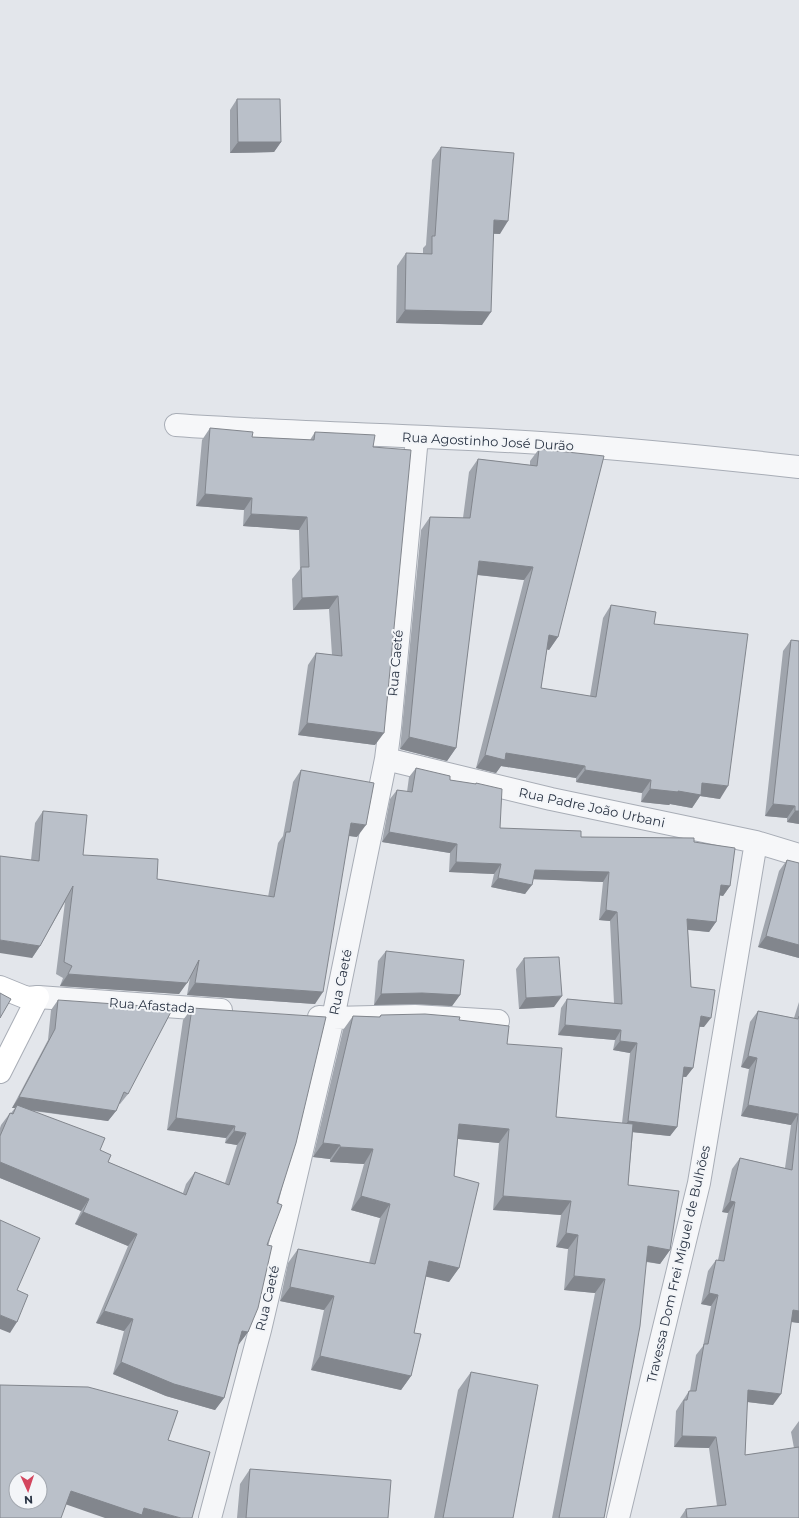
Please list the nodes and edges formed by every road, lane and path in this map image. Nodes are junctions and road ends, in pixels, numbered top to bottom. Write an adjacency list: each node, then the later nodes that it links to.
1 (176, 425): 2 (street, Rua Agostinho José Durão)
2 (417, 437): 3 (street, Rua Agostinho José Durão); 4 (street, Rua Caeté)
3 (799, 467)
4 (386, 758): 5 (street, Rua Padre João Urbani); 11 (street, Rua Caeté)
5 (756, 842): 6 (street, Rua Padre João Urbani); 15 (street, Travessa Dom Frei Miguel de Bulhões)
6 (799, 855)
7 (0, 987): 8 (street, Rua Afastada)
8 (38, 997): 9 (street, Rua Afastada); 13 (street)
9 (237, 1011)
10 (301, 1016): 11 (street)
11 (333, 1018): 12 (street); 14 (street, Rua Caeté)
12 (498, 1021)
13 (0, 1072)
14 (210, 1518)
15 (618, 1518)

